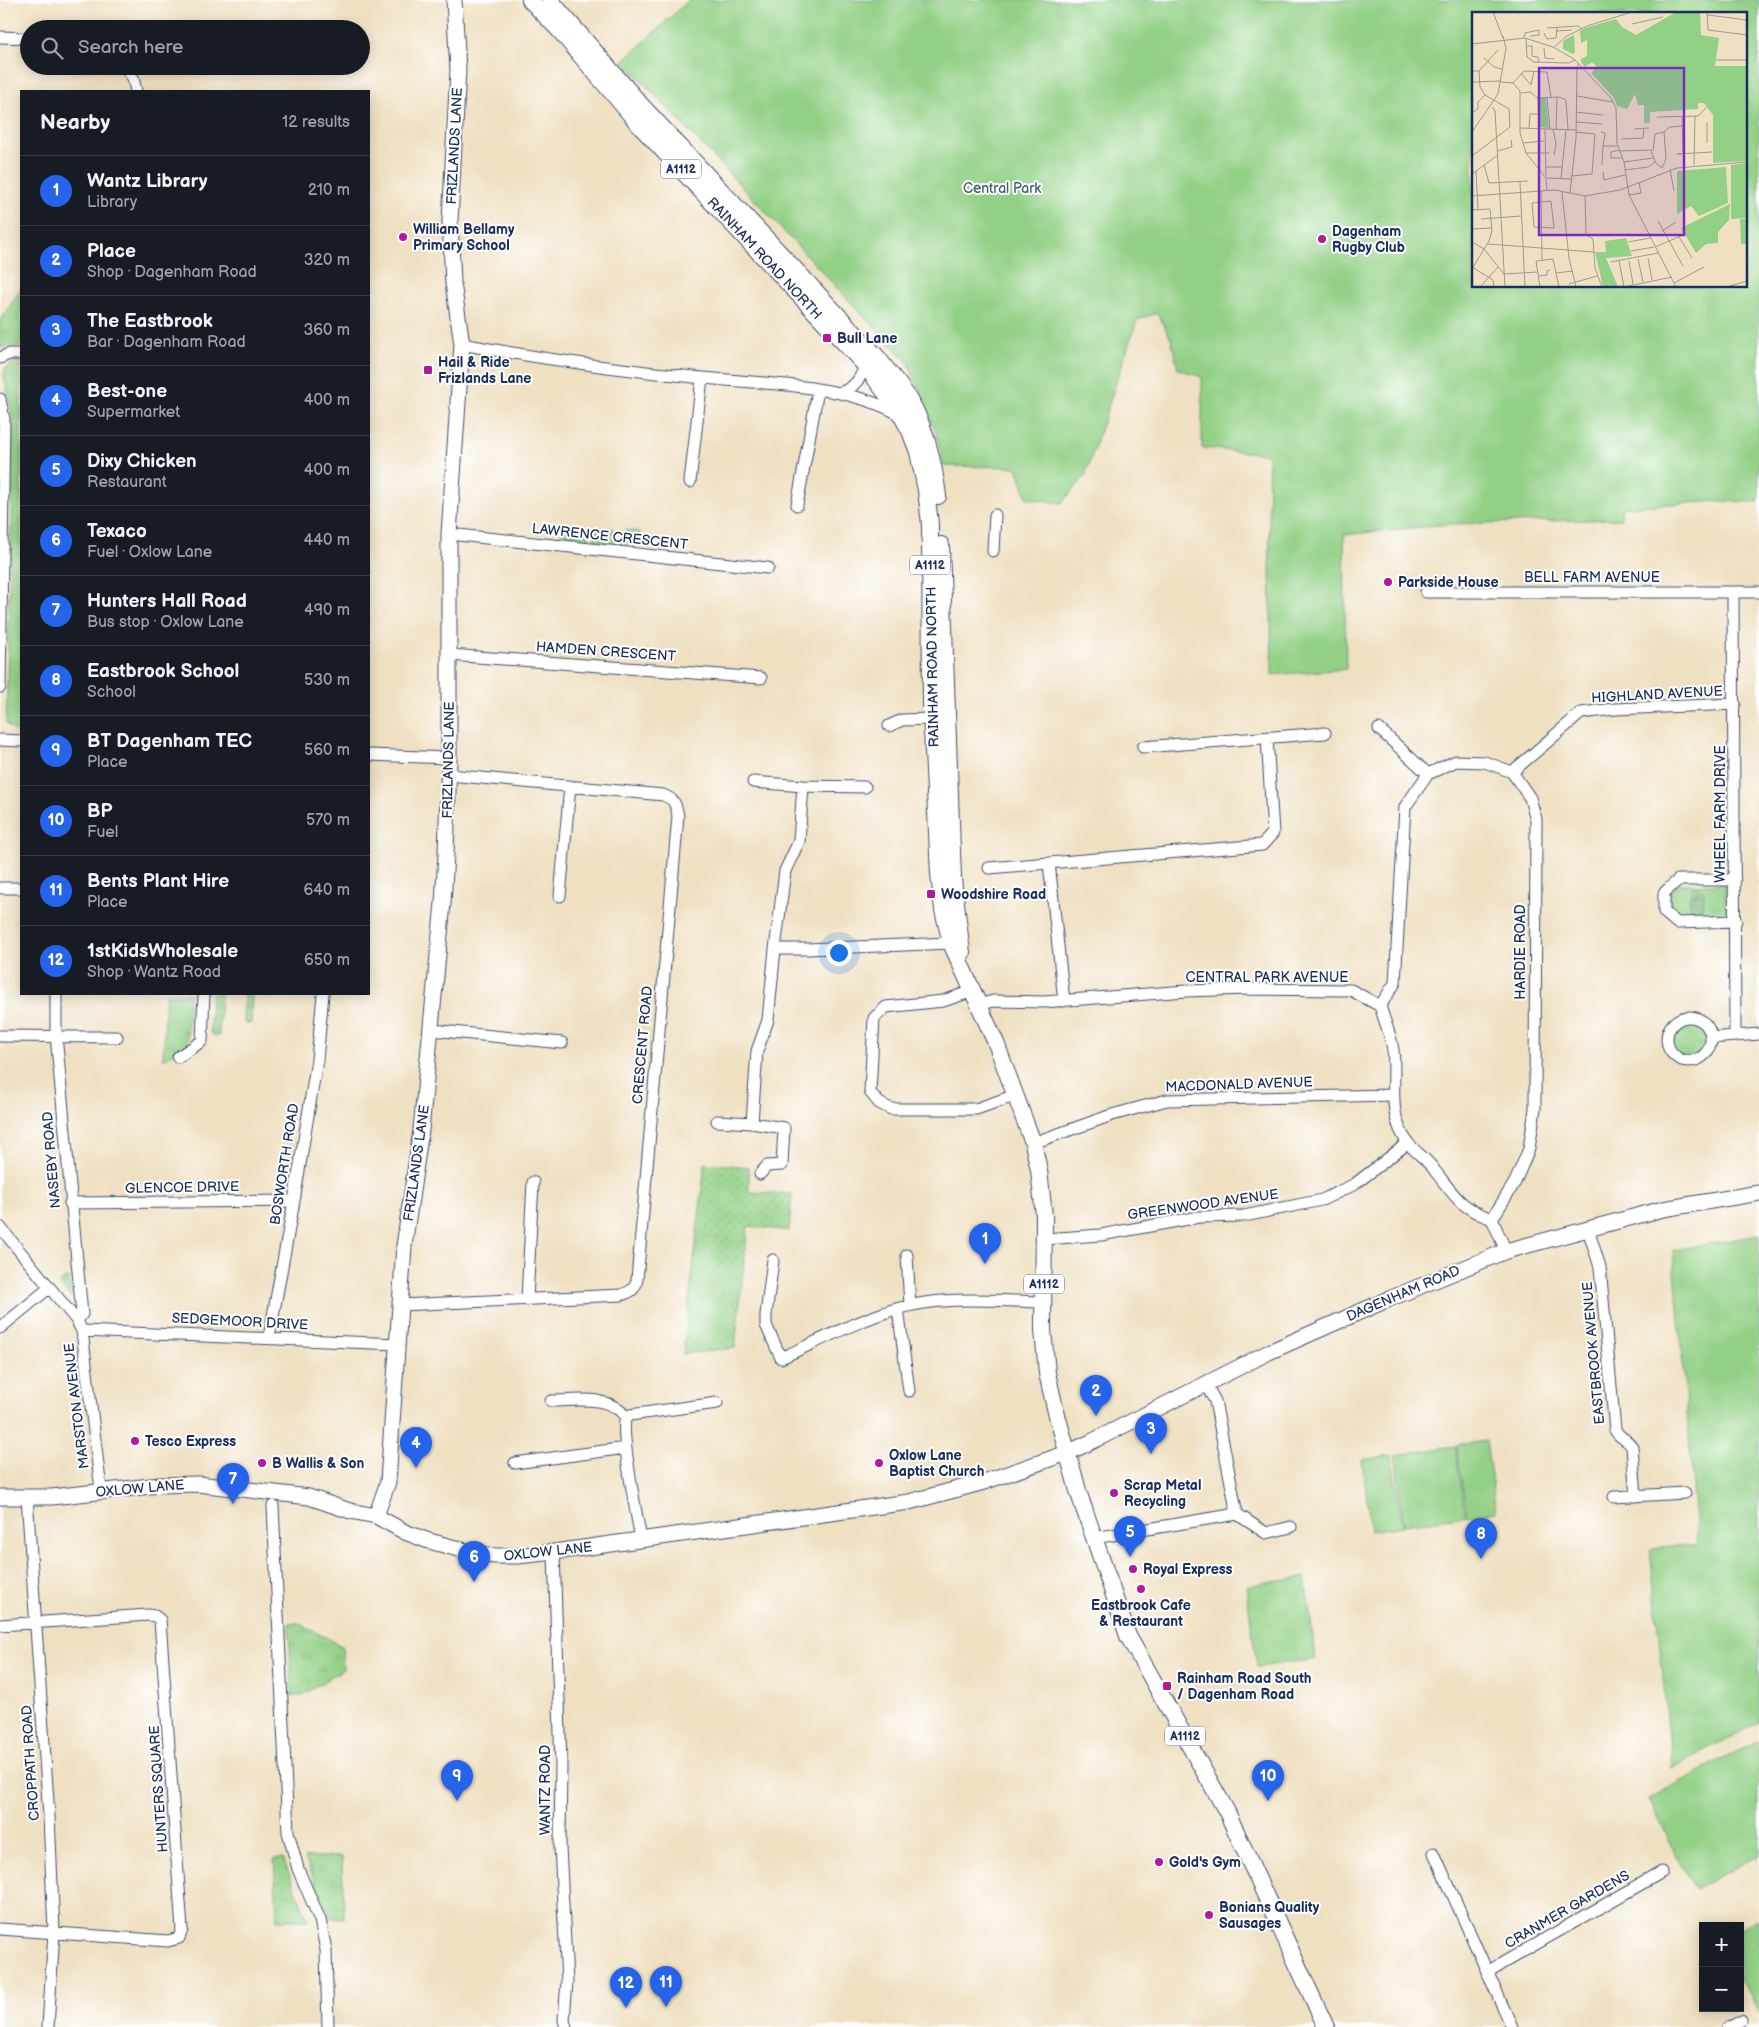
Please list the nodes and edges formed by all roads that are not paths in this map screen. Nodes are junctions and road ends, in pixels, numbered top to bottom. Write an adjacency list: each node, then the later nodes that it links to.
1 (454, 0): 8 (street, FRIZLANDS LANE)
2 (530, 0): 11 (main road, RAINHAM ROAD NORTH / A1112)
3 (550, 0): 57 (main road, RAINHAM ROAD NORTH / A1112)
4 (0, 37): 5 (street)
5 (20, 38)
6 (130, 75): 7 (street)
7 (136, 90)
8 (462, 344): 12 (street); 20 (street, FRIZLANDS LANE)
9 (20, 354): 10 (street)
10 (0, 358)
11 (865, 365): 14 (street); 16 (main road, RAINHAM ROAD NORTH / A1112)
12 (702, 378): 13 (street); 17 (street)
13 (818, 390): 14 (street); 18 (street)
14 (840, 394): 16 (street)
15 (0, 399): 22 (street)
16 (903, 417): 31 (main road, RAINHAM ROAD NORTH / A1112)
17 (690, 482)
18 (797, 505)
19 (995, 515): 21 (street)
20 (450, 534): 23 (street, LAWRENCE CRESCENT); 27 (street, FRIZLANDS LANE)
21 (993, 551)
22 (1, 555): 29 (street)
23 (768, 568)
24 (1426, 592): 26 (street, BELL FARM AVENUE)
25 (1759, 592): 26 (street, BELL FARM AVENUE)
26 (1733, 593): 30 (street, WHEEL FARM DRIVE)
27 (450, 655): 28 (street, HAMDEN CRESCENT); 40 (street, FRIZLANDS LANE)
28 (761, 678)
29 (0, 687)
30 (1735, 704): 41 (street, HIGHLAND AVENUE); 50 (street, WHEEL FARM DRIVE)
31 (932, 719): 32 (street); 55 (main road, RAINHAM ROAD NORTH / A1112)
32 (889, 726)
33 (1379, 728): 42 (street)
34 (1325, 733): 35 (street)
35 (1267, 738): 38 (street); 48 (street)
36 (0, 740): 37 (street)
37 (20, 741)
38 (1143, 747)
39 (370, 755): 40 (street)
40 (449, 758): 43 (street, FRIZLANDS LANE)
41 (1512, 772): 42 (street); 84 (street, HARDIE ROAD)
42 (1428, 774): 63 (street)
43 (449, 775): 45 (street, CRESCENT ROAD); 64 (street, FRIZLANDS LANE)
44 (753, 782): 46 (street)
45 (570, 786): 53 (street); 92 (street, CRESCENT ROAD)
46 (803, 786): 47 (street); 56 (street)
47 (865, 787)
48 (1050, 863): 49 (street); 62 (street)
49 (989, 868)
50 (1735, 880): 54 (street, WHEEL FARM DRIVE); 54 (street)
51 (0, 888): 52 (street)
52 (20, 888)
53 (560, 896)
54 (1736, 921): 68 (street, WHEEL FARM DRIVE)
55 (951, 944): 56 (street); 57 (main road, RAINHAM ROAD NORTH / A1112)
56 (775, 949): 76 (street)
57 (963, 967): 61 (main road, RAINHAM ROAD NORTH / A1112)
58 (56, 995): 66 (street, NASEBY ROAD)
59 (204, 995): 72 (street)
60 (323, 995): 82 (street, BOSWORTH ROAD)
61 (976, 998): 62 (street, CENTRAL PARK AVENUE); 73 (main road, RAINHAM ROAD NORTH / A1112); 73 (street, CENTRAL PARK AVENUE)
62 (1064, 1001): 63 (street, CENTRAL PARK AVENUE)
63 (1380, 1006): 74 (street)
64 (432, 1030): 71 (street); 94 (street, FRIZLANDS LANE)
65 (1759, 1034): 68 (street)
66 (56, 1035): 67 (street); 69 (street); 83 (street, NASEBY ROAD)
67 (0, 1036)
68 (1735, 1036): 70 (street)
69 (117, 1037)
70 (1711, 1038)
71 (562, 1043)
72 (178, 1057)
73 (1016, 1095): 77 (main road, RAINHAM ROAD NORTH / A1112)
74 (1393, 1095): 77 (street, MACDONALD AVENUE); 78 (street)
75 (717, 1121): 76 (street)
76 (752, 1123): 79 (street)
77 (1033, 1143): 87 (main road, RAINHAM ROAD NORTH / A1112)
78 (1408, 1143): 84 (street); 87 (street, GREENWOOD AVENUE)
79 (760, 1174)
80 (533, 1182): 92 (street)
81 (1759, 1194): 86 (street, DAGENHAM ROAD)
82 (294, 1201): 83 (street, GLENCOE DRIVE); 99 (street, BOSWORTH ROAD)
83 (70, 1203): 97 (street, NASEBY ROAD)
84 (1492, 1219): 88 (street)
85 (0, 1227): 91 (street)
86 (1588, 1229): 88 (street, DAGENHAM ROAD); 112 (street, EASTBROOK AVENUE)
87 (1044, 1238): 93 (main road, RAINHAM ROAD NORTH / A1112)
88 (1506, 1252): 101 (street, DAGENHAM ROAD)
89 (908, 1255): 95 (street)
90 (774, 1260): 96 (street)
91 (49, 1288): 97 (street); 98 (street)
92 (527, 1300): 94 (street, CRESCENT ROAD)
93 (1044, 1302): 95 (street); 107 (main road, RAINHAM ROAD NORTH / A1112)
94 (400, 1304): 100 (street, FRIZLANDS LANE)
95 (910, 1306): 96 (street)
96 (898, 1309): 102 (street)
97 (80, 1326): 99 (street, SEDGEMOOR DRIVE); 109 (street, MARSTON AVENUE)
98 (0, 1328)
99 (269, 1338): 100 (street, SEDGEMOOR DRIVE)
100 (397, 1344): 117 (street, FRIZLANDS LANE)
101 (1206, 1385): 107 (street, DAGENHAM ROAD); 116 (street)
102 (909, 1391)
103 (551, 1401): 105 (street)
104 (717, 1403): 105 (street)
105 (626, 1417): 106 (street)
106 (626, 1448): 108 (street); 120 (street)
107 (1067, 1452): 119 (main road, A1112); 120 (street, OXLOW LANE)
108 (515, 1463)
109 (101, 1490): 113 (street, OXLOW LANE); 117 (street, OXLOW LANE)
110 (1684, 1493): 112 (street)
111 (0, 1496): 113 (street, OXLOW LANE)
112 (1636, 1496): 114 (street)
113 (27, 1497): 122 (street, CROPPATH ROAD)
114 (1614, 1497)
115 (273, 1506): 131 (street)
116 (1237, 1514): 118 (street); 119 (street)
117 (376, 1516): 121 (street, OXLOW LANE)
118 (1291, 1527)
119 (1094, 1538): 133 (main road, A1112)
120 (642, 1540): 121 (street, OXLOW LANE)
121 (554, 1552): 132 (street, WANTZ ROAD)
122 (35, 1623): 123 (street, HUNTERS SQUARE); 127 (street, CROPPATH ROAD); 127 (street, HUNTERS SQUARE)
123 (0, 1625)
124 (1434, 1853): 128 (street)
125 (1662, 1872): 128 (street, CRANMER GARDENS)
126 (0, 1929): 127 (street, HUNTERS SQUARE)
127 (54, 1932): 130 (street, CROPPATH ROAD)
128 (1487, 1972): 134 (street)
129 (1743, 2020): 135 (street)
130 (48, 2027)
131 (328, 2027)
132 (566, 2027)
133 (1326, 2027)
134 (1512, 2027)
135 (1727, 2027)

